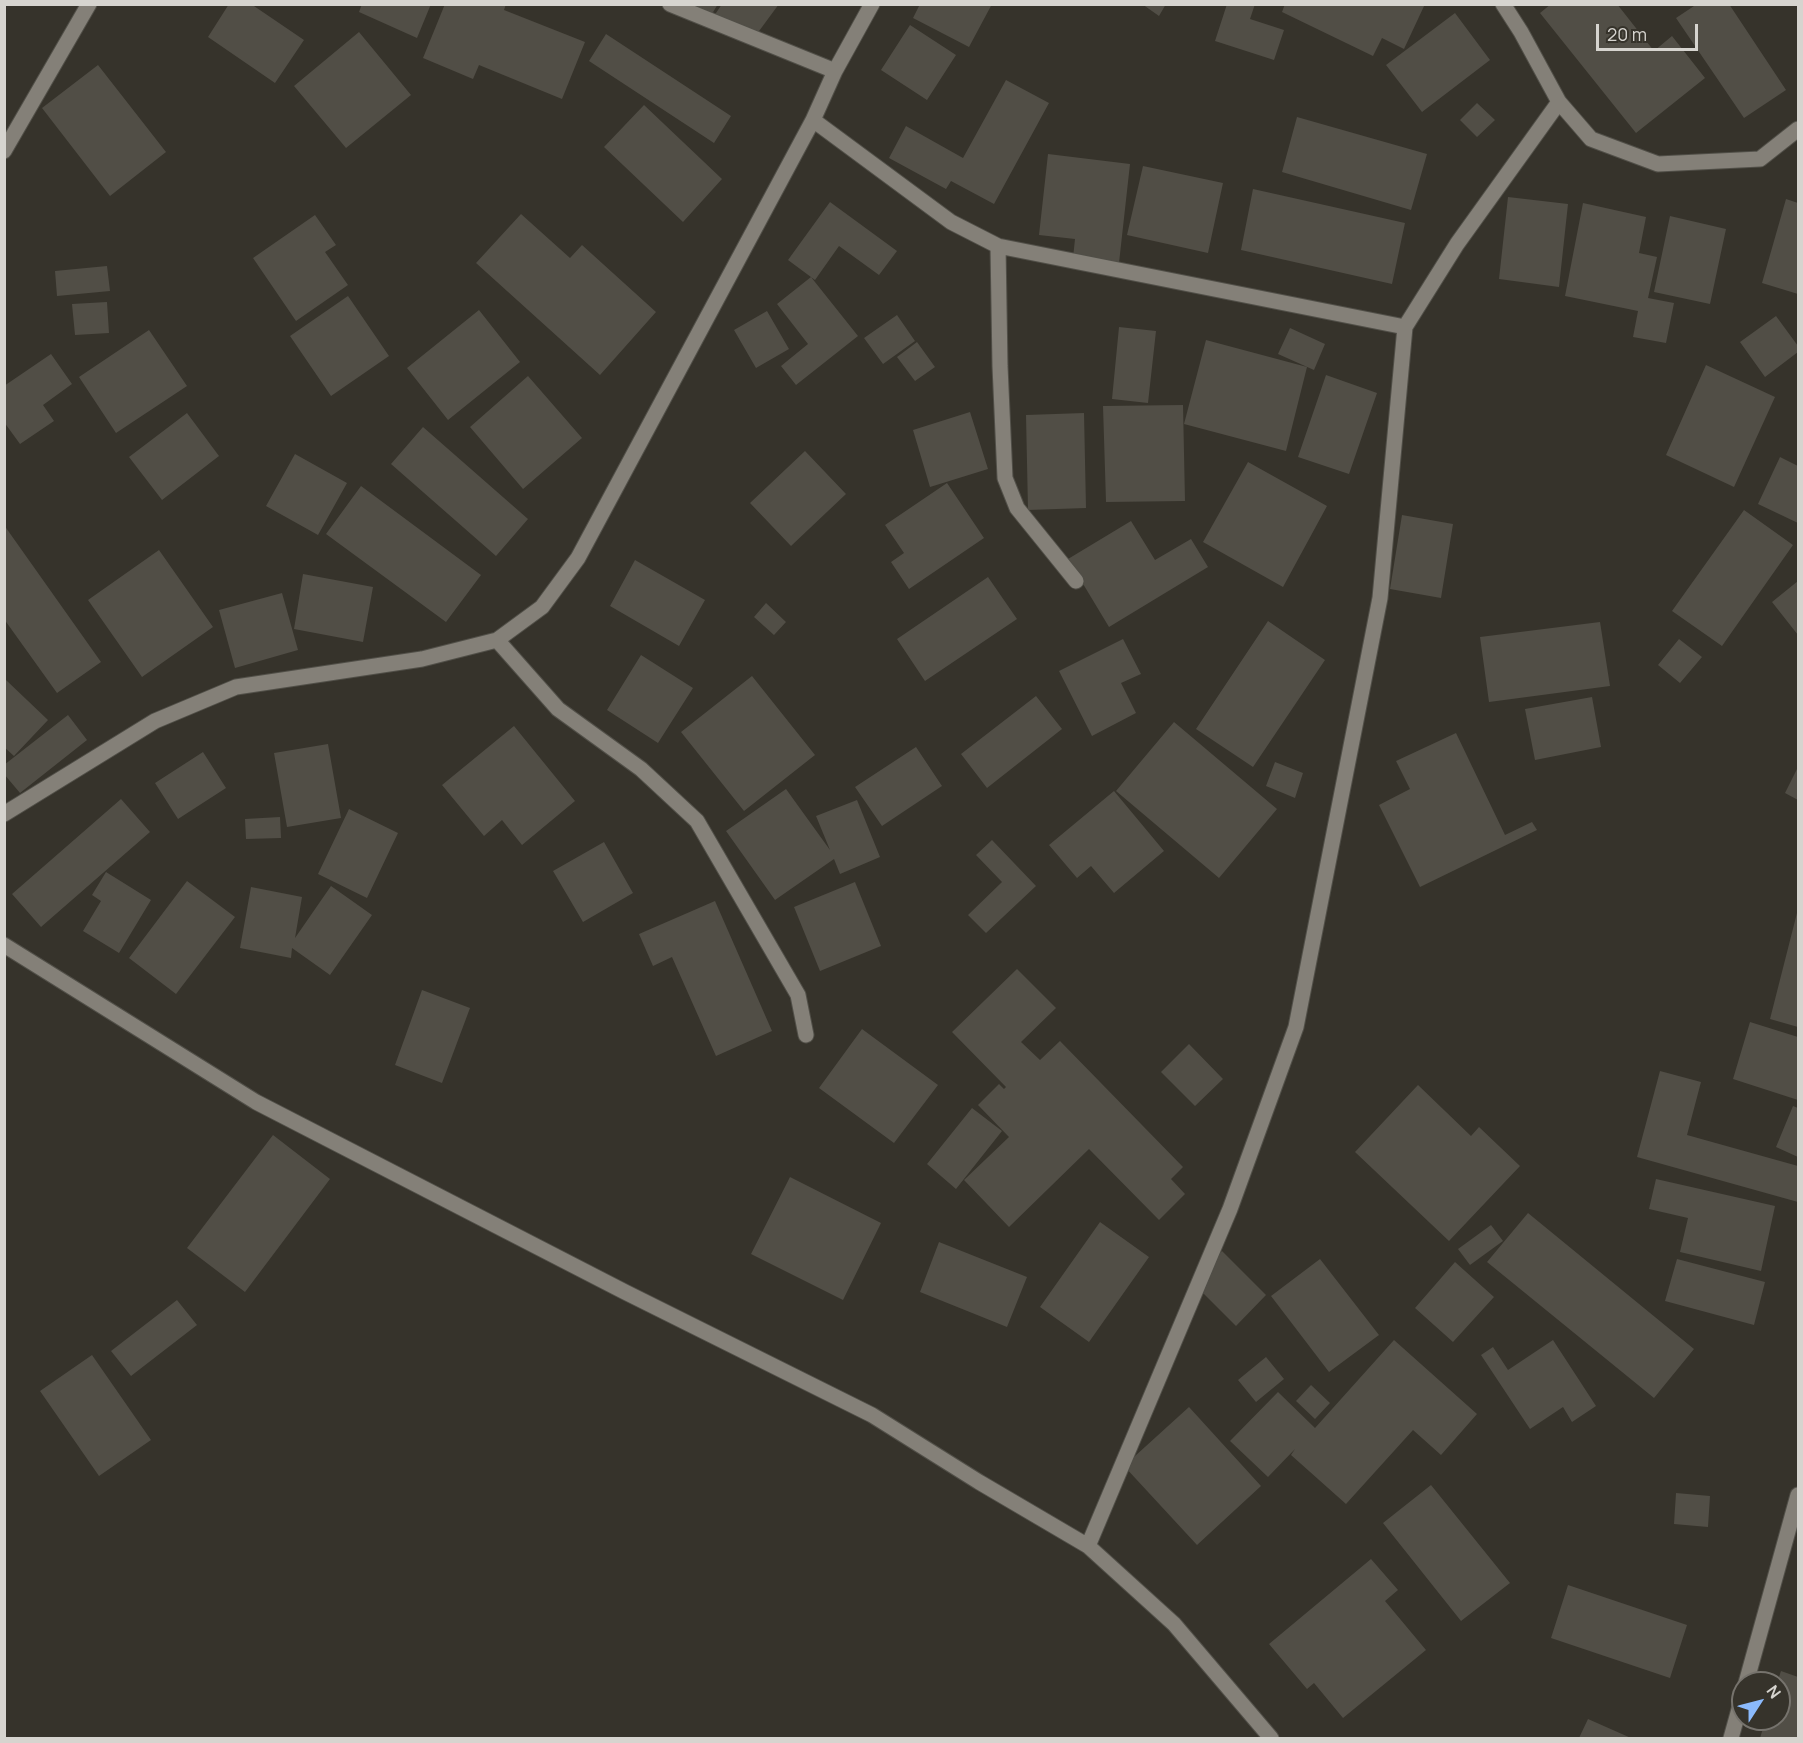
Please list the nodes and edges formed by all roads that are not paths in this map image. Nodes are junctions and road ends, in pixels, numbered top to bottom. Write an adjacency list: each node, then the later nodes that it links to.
1 (88, 4): 9 (street)
2 (670, 4): 5 (street)
3 (872, 4): 5 (street)
4 (1503, 4): 6 (street)
5 (835, 71): 7 (street)
6 (1559, 102): 8 (street); 11 (street)
7 (813, 120): 10 (street); 13 (street)
8 (1798, 129)
9 (4, 151)
10 (998, 246): 11 (street); 12 (street)
11 (1405, 327): 19 (street)
12 (1076, 581)
13 (497, 640): 14 (street); 16 (street)
14 (4, 814)
15 (4, 945): 19 (street)
16 (806, 1035)
17 (1798, 1495): 18 (street)
18 (1793, 1539): 20 (street)
19 (1088, 1546): 21 (street)
20 (1750, 1671)
21 (1271, 1738)

